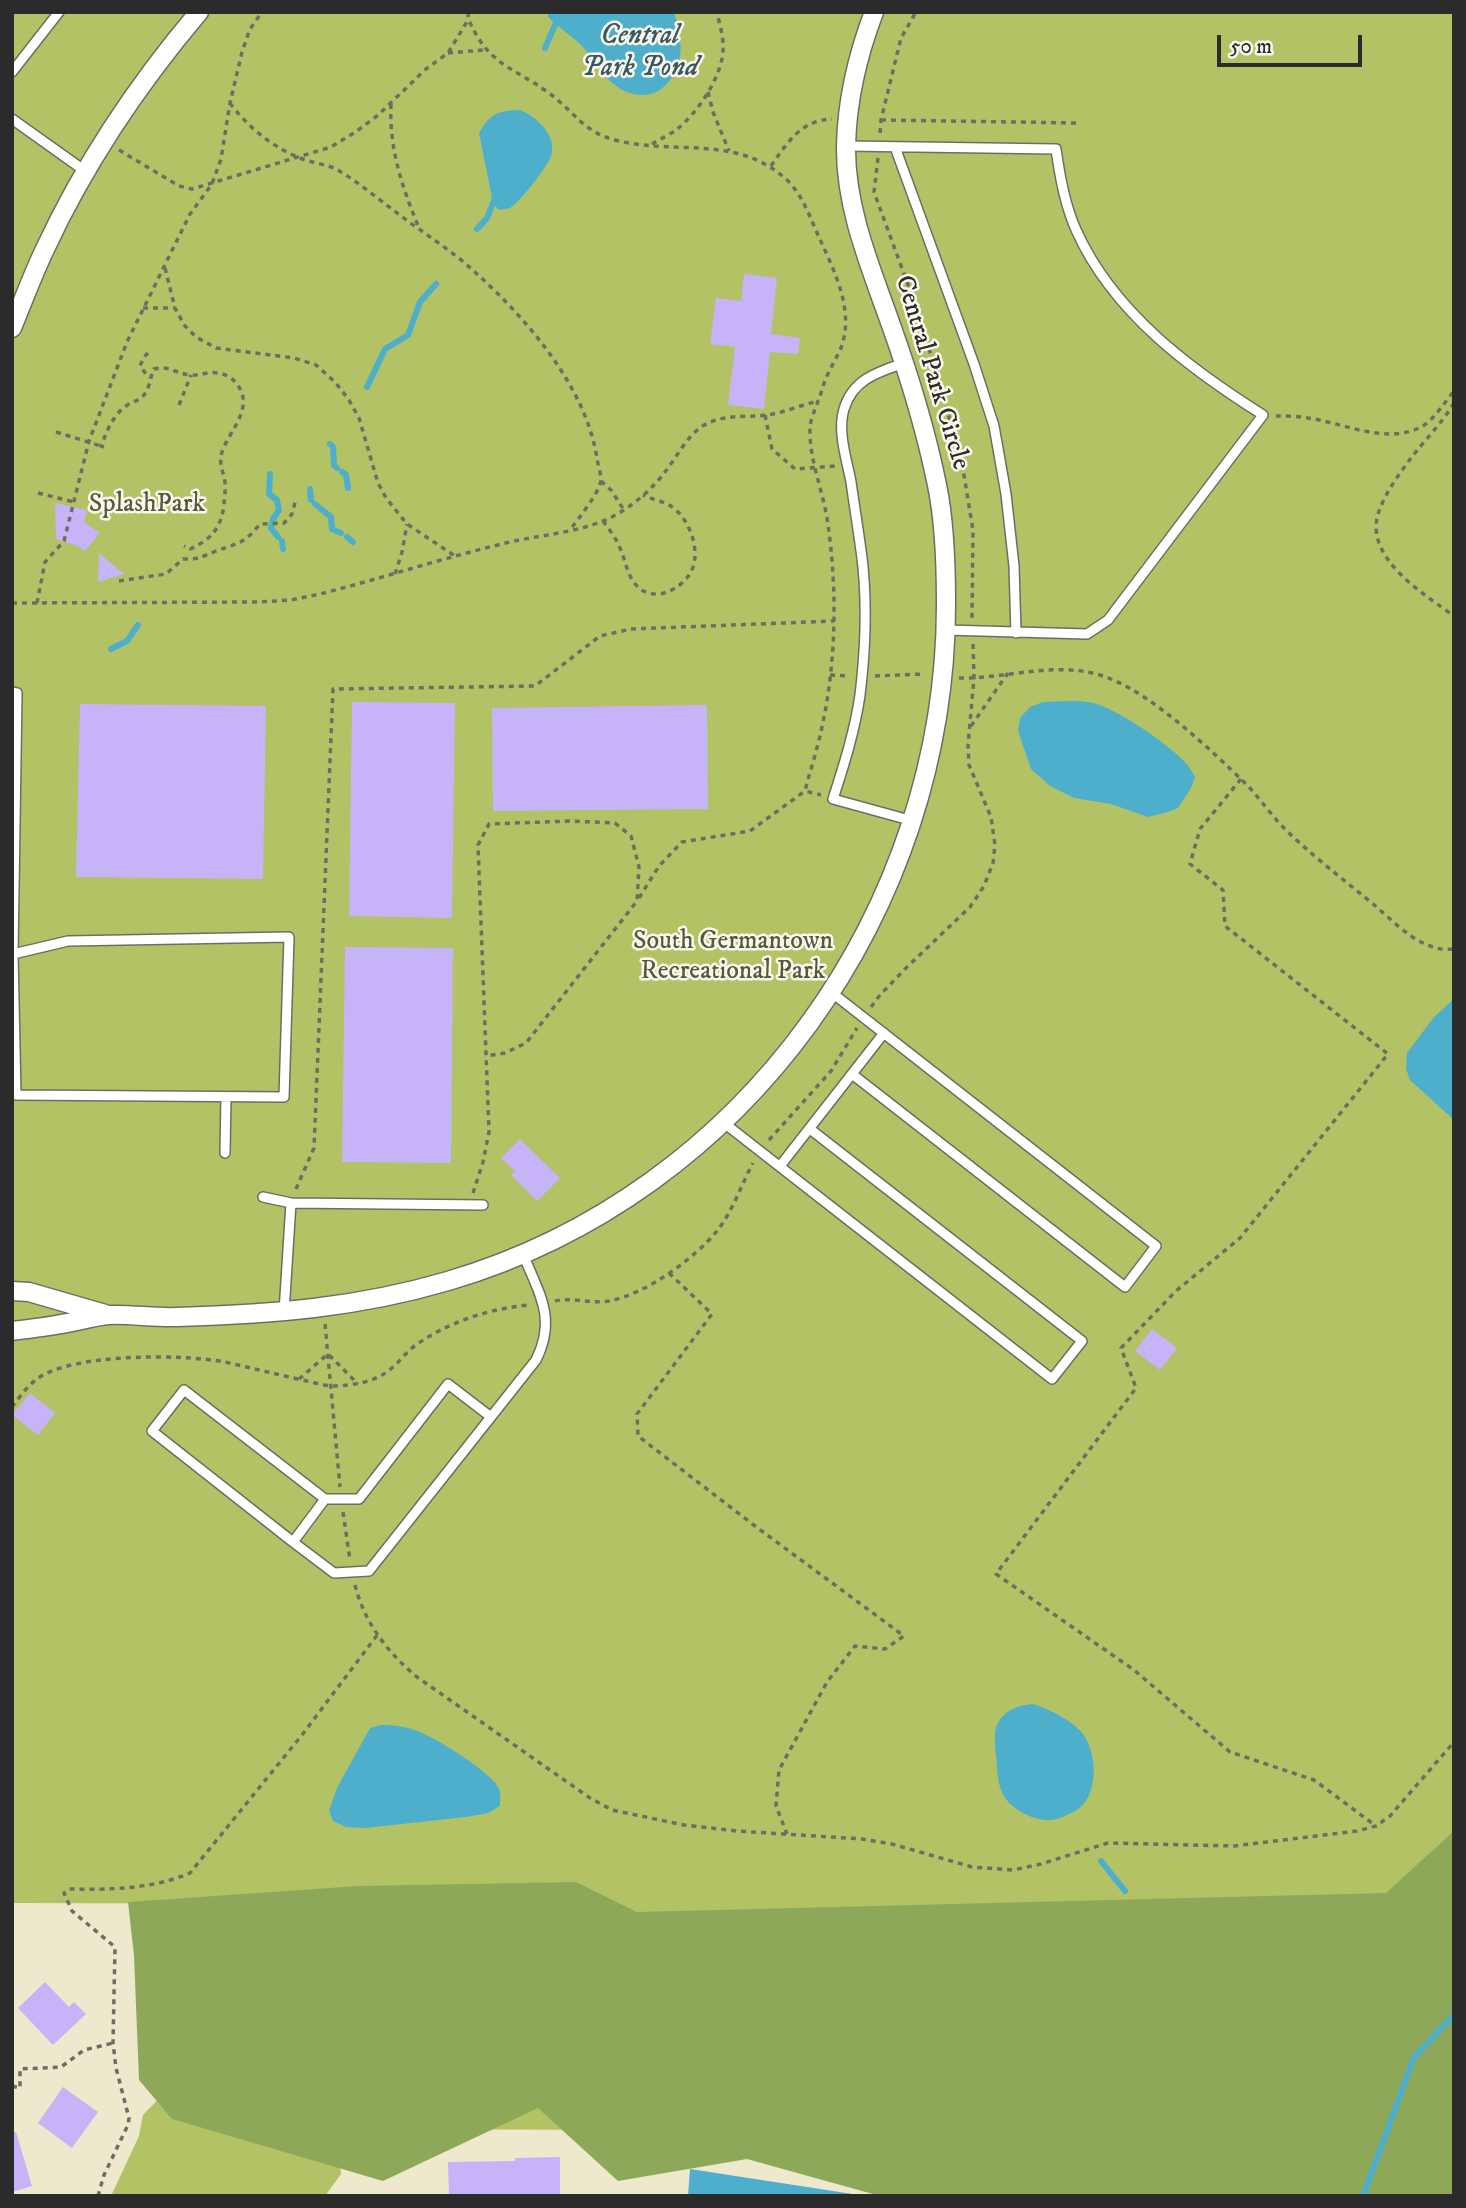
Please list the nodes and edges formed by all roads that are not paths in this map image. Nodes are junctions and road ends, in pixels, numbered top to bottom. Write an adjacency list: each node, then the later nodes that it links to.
1 (59, 12): 4 (lane)
2 (199, 12): 8 (street)
3 (874, 12): 6 (street, Central Park Circle)
4 (12, 72)
5 (12, 119): 8 (lane)
6 (846, 146): 7 (lane); 10 (street, Central Park Circle)
7 (895, 147): 12 (lane); 12 (lane)
8 (85, 171): 9 (street)
9 (12, 328)
10 (904, 363): 11 (street, Central Park Circle); 14 (lane)
11 (946, 630): 12 (lane); 14 (street, Central Park Circle)
12 (1016, 632)
13 (12, 692): 15 (lane)
14 (913, 821): 16 (street, Central Park Circle)
15 (12, 954): 19 (lane); 19 (lane)
16 (831, 992): 17 (lane); 20 (street, Central Park Circle)
17 (884, 1033): 18 (lane); 18 (lane)
18 (852, 1074): 21 (lane)
19 (226, 1097): 22 (lane)
20 (724, 1123): 23 (lane); 27 (street, Central Park Circle)
21 (810, 1129): 23 (lane); 23 (lane)
22 (225, 1153)
23 (780, 1166)
24 (263, 1197): 25 (lane)
25 (290, 1203): 26 (lane); 29 (lane)
26 (483, 1205)
27 (523, 1254): 29 (street, Central Park Circle); 32 (lane)
28 (12, 1291): 30 (street, Central Park Circle)
29 (284, 1312): 30 (street, Central Park Circle)
30 (108, 1315): 31 (street, Central Park Circle)
31 (12, 1331)
32 (491, 1417): 33 (lane); 34 (lane)
33 (325, 1499): 34 (lane); 34 (lane)
34 (293, 1542)

